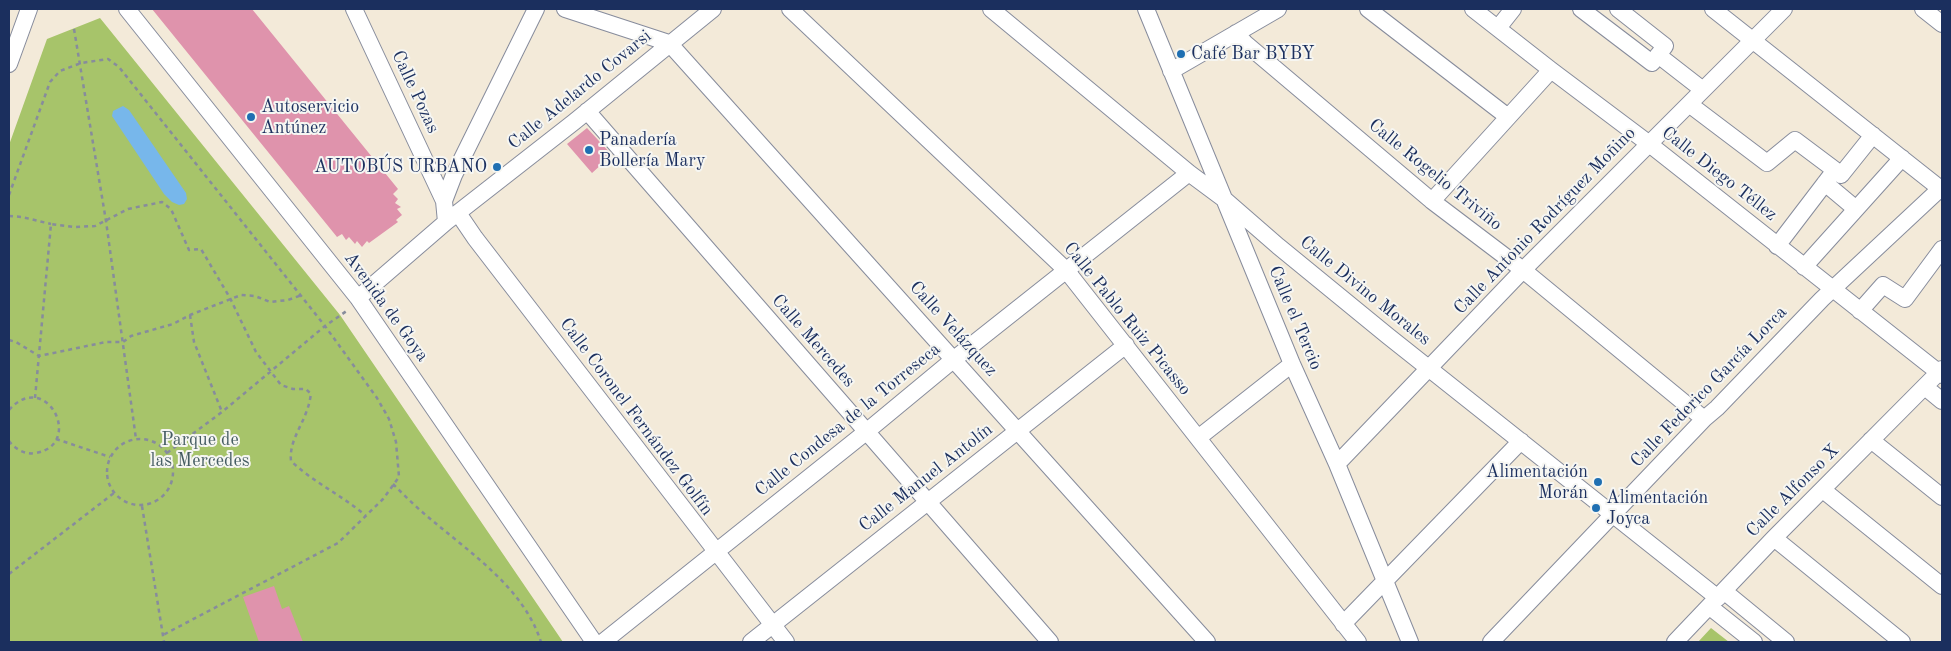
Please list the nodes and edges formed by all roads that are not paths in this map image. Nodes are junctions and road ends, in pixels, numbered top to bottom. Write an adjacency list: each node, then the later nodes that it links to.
1 (127, 9): 52 (street, Avenida de Goya)
2 (354, 9): 42 (street, Calle Pozas)
3 (536, 9): 37 (street)
4 (565, 9): 24 (street)
5 (713, 9): 24 (street, Calle Adelardo Covarsi)
6 (790, 9): 49 (street, Calle Pablo Ruiz Picasso)
7 (991, 9): 36 (street, Calle Divino Morales)
8 (1146, 9): 28 (street, Calle el Tercio)
9 (1278, 9): 22 (street)
10 (1368, 9): 32 (street)
11 (1473, 9): 20 (street, Calle Diego Téllez)
12 (1513, 9): 20 (street)
13 (1582, 9): 25 (street)
14 (1618, 9): 25 (street)
15 (1713, 9): 23 (street)
16 (1784, 9): 23 (street, Calle Antonio Rodríguez Moñino)
17 (1923, 9): 19 (street)
18 (31, 10): 21 (street)
19 (1942, 24)
20 (1498, 28): 27 (street, Calle Diego Téllez)
21 (14, 32): 26 (street)
22 (1236, 33): 28 (street); 43 (street, Calle Rogelio Triviño)
23 (1753, 41): 29 (street, Calle Antonio Rodríguez Moñino); 33 (street)
24 (669, 43): 31 (street, Calle Adelardo Covarsi); 55 (street, Calle Velázquez)
25 (1658, 55): 29 (street)
26 (9, 64)
27 (1551, 70): 32 (street); 34 (street, Calle Diego Téllez)
28 (1171, 71): 41 (street, Calle el Tercio)
29 (1703, 90): 30 (street, Calle Antonio Rodríguez Moñino)
30 (1689, 104): 34 (street, Calle Antonio Rodríguez Moñino); 38 (street)
31 (587, 111): 40 (street, Calle Adelardo Covarsi); 63 (street, Calle Mercedes)
32 (1508, 117): 43 (street)
33 (1873, 135): 35 (street); 38 (street)
34 (1648, 143): 46 (street, Calle Diego Téllez); 50 (street, Calle Antonio Rodríguez Moñino)
35 (1902, 158): 39 (street); 44 (street)
36 (1189, 173): 41 (street, Calle Divino Morales); 49 (street, Calle Condesa de la Torreseca)
37 (454, 175): 40 (street); 42 (street)
38 (1830, 177): 44 (street); 46 (street)
39 (1942, 189): 51 (street, Calle Federico García Lorca)
40 (477, 198): 45 (street, Calle Adelardo Covarsi)
41 (1224, 199): 56 (street, Calle el Tercio); 57 (street, Calle Divino Morales)
42 (444, 201): 45 (street, Calle Pozas)
43 (1432, 201): 50 (street, Calle Rogelio Triviño)
44 (1856, 209): 48 (street)
45 (452, 217): 52 (street, Calle Adelardo Covarsi); 73 (street, Calle Coronel Fernández Golfín)
46 (1777, 246): 48 (street, Calle Diego Téllez)
47 (1942, 249): 53 (street)
48 (1804, 267): 51 (street, Calle Diego Téllez)
49 (1066, 270): 54 (street, Calle Pablo Ruiz Picasso); 55 (street, Calle Condesa de la Torreseca)
50 (1523, 270): 57 (street, Calle Antonio Rodríguez Moñino); 61 (street, Calle Rogelio Triviño)
51 (1832, 289): 53 (street, Calle Diego Téllez); 61 (street, Calle Federico García Lorca)
52 (359, 300): 79 (street, Avenida de Goya)
53 (1860, 311): 58 (street, Calle Diego Téllez)
54 (1126, 345): 62 (street, Calle Manuel Antolín); 64 (street, Calle Pablo Ruiz Picasso)
55 (953, 360): 62 (street, Calle Velázquez); 63 (street, Calle Condesa de la Torreseca)
56 (1292, 364): 64 (street); 67 (street, Calle el Tercio)
57 (1430, 369): 66 (street, Calle Divino Morales); 67 (street, Calle Antonio Rodríguez Moñino)
58 (1941, 372): 59 (street, Calle Alfonso X)
59 (1925, 387): 60 (street); 65 (street, Calle Alfonso X)
60 (1942, 401)
61 (1704, 419): 71 (street, Calle Federico García Lorca)
62 (1018, 431): 70 (street, Calle Manuel Antolín); 84 (street, Calle Velázquez)
63 (866, 432): 70 (street, Calle Mercedes); 73 (street, Calle Condesa de la Torreseca)
64 (1198, 438): 77 (street, Calle Pablo Ruiz Picasso)
65 (1872, 440): 68 (street, Calle Alfonso X); 69 (street)
66 (1521, 441): 71 (street, Calle Divino Morales); 74 (street)
67 (1337, 464): 74 (street, Calle el Tercio)
68 (1823, 490): 72 (street, Calle Alfonso X); 75 (street)
69 (1942, 497)
70 (928, 503): 78 (street, Calle Manuel Antolín); 83 (street, Calle Mercedes)
71 (1614, 515): 76 (street, Calle Divino Morales); 87 (street, Calle Federico García Lorca)
72 (1774, 538): 76 (street, Calle Alfonso X); 91 (street)
73 (715, 552): 78 (street, Calle Coronel Fernández Golfín); 80 (street, Calle Condesa de la Torreseca)
74 (1386, 581): 77 (street); 86 (street, Calle el Tercio)
75 (1942, 586)
76 (1718, 599): 88 (street, Calle Alfonso X); 89 (street); 90 (street)
77 (1343, 624): 85 (street, Calle Pablo Ruiz Picasso)
78 (773, 625): 81 (street, Calle Manuel Antolín); 82 (street, Calle Coronel Fernández Golfín)
79 (594, 642)
80 (603, 642)
81 (752, 642)
82 (786, 642)
83 (1050, 642)
84 (1207, 642)
85 (1358, 642)
86 (1410, 642)
87 (1491, 642)
88 (1675, 642)
89 (1754, 642)
90 (1786, 642)
91 (1902, 642)

